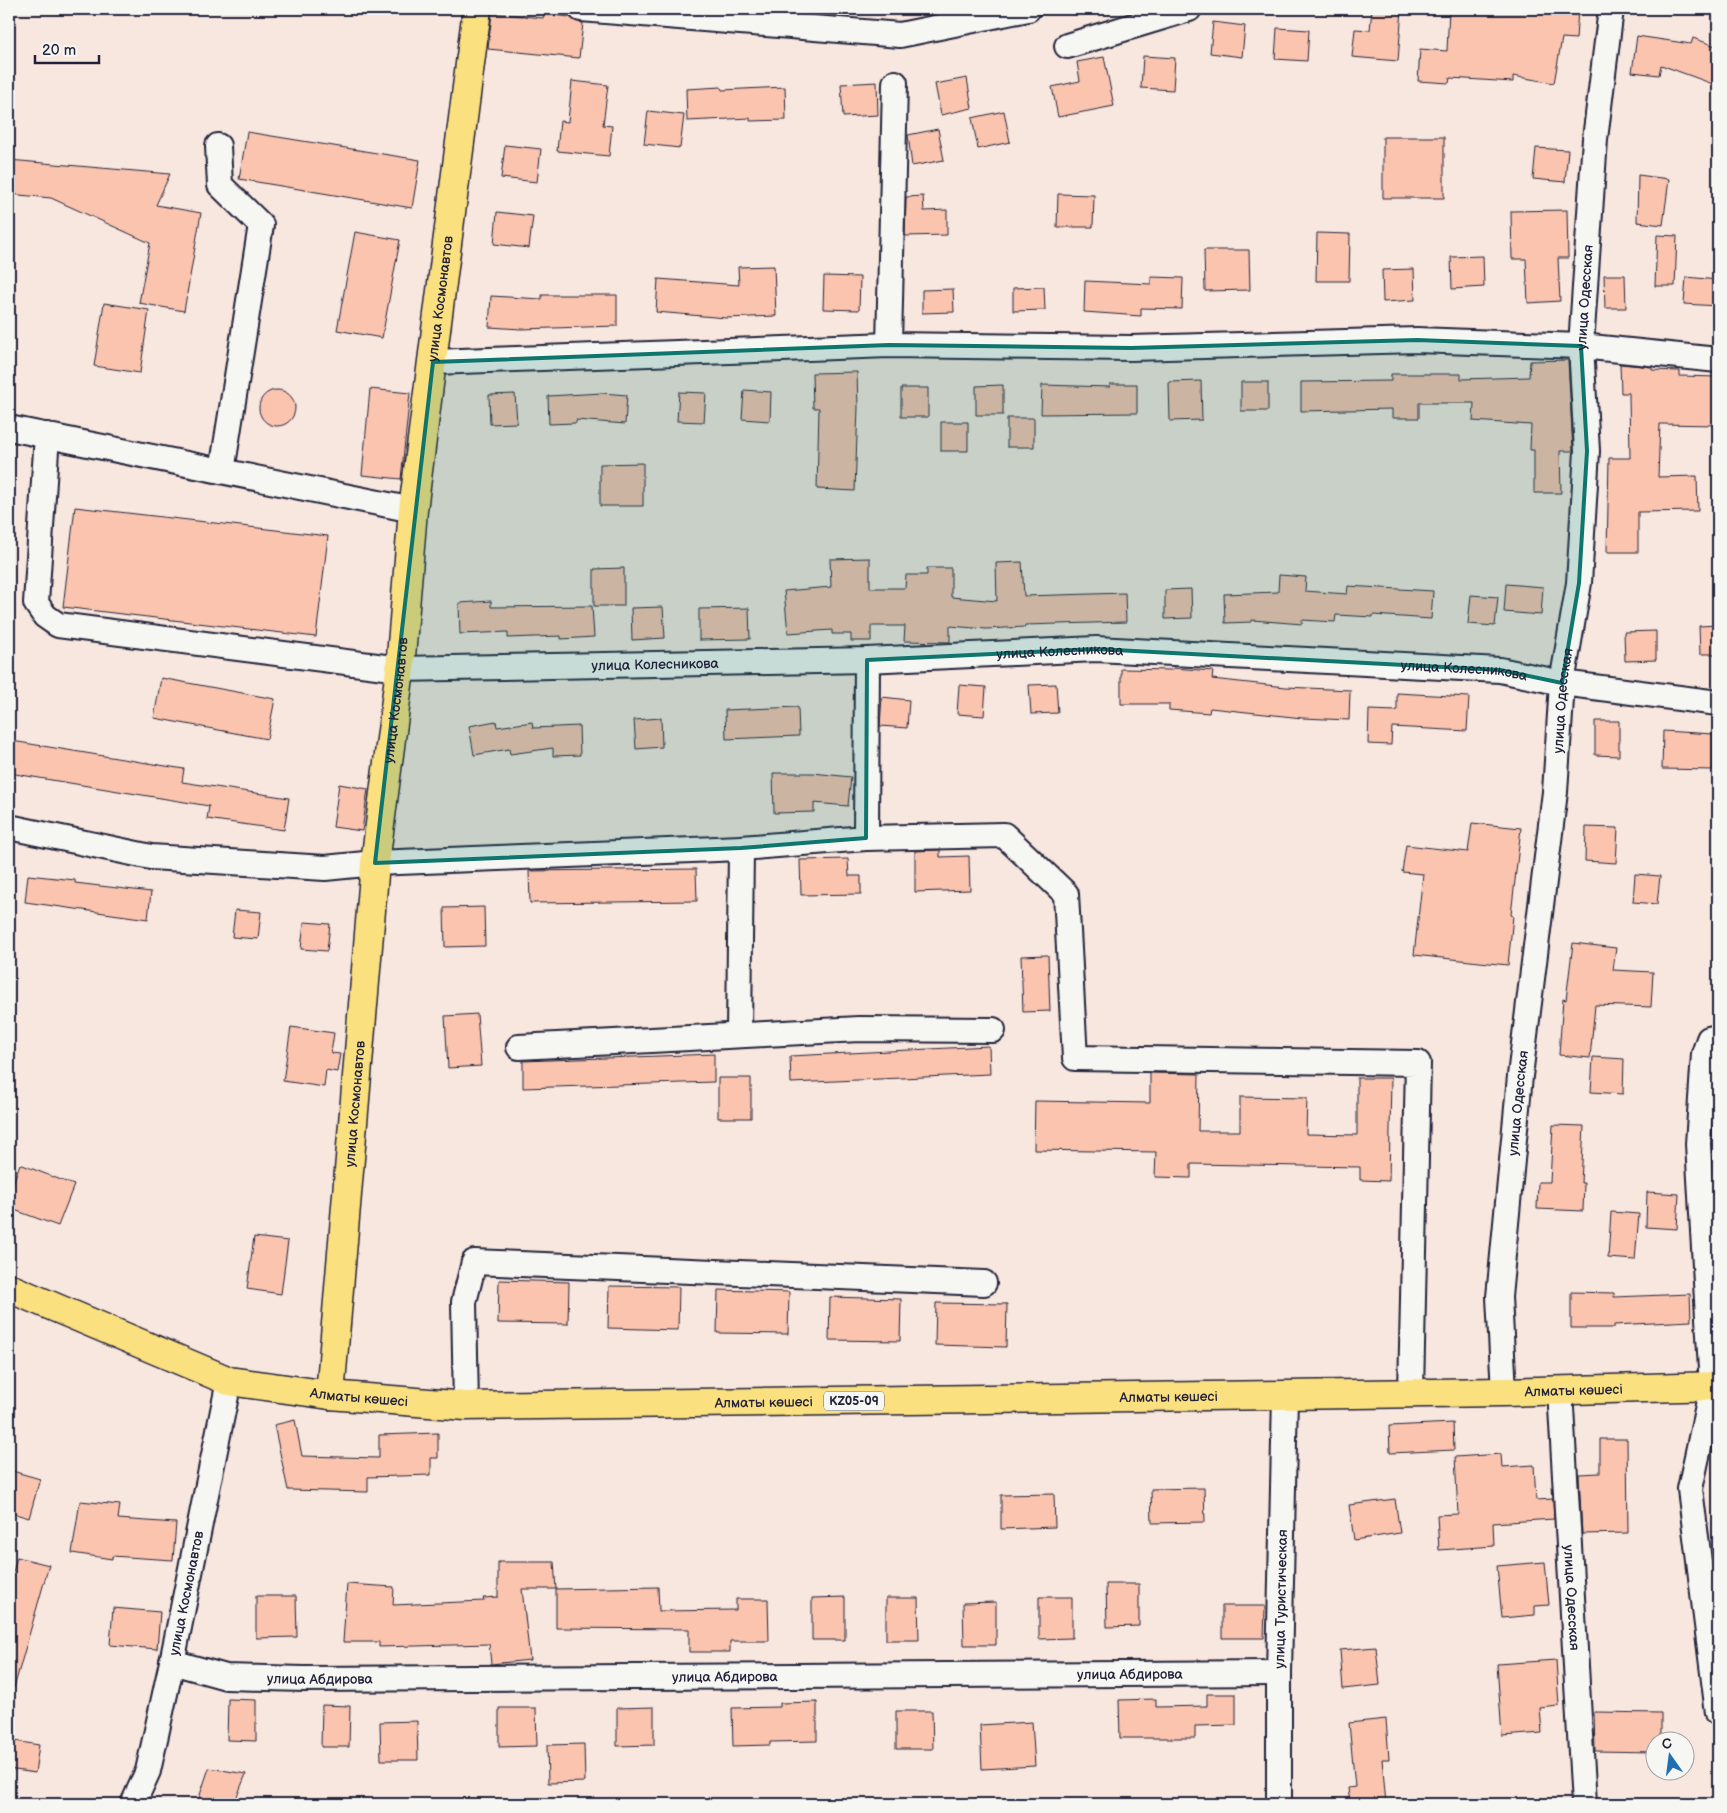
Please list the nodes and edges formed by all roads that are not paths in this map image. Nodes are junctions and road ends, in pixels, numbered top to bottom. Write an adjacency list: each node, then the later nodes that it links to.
1 (477, 9): 12 (main road, улица Космонавтов)
2 (581, 9): 3 (street)
3 (1028, 9)
4 (1189, 9): 6 (street)
5 (1611, 9): 10 (street, улица Одесская)
6 (1067, 46)
7 (895, 84): 9 (street)
8 (218, 146): 15 (street)
9 (889, 345): 10 (street); 12 (street)
10 (1581, 346): 11 (street); 19 (street, улица Одесская)
11 (1718, 360)
12 (434, 362): 16 (main road, улица Космонавтов)
13 (9, 428): 14 (street)
14 (47, 436): 15 (street); 18 (street, улица Колесникова)
15 (222, 471): 16 (street)
16 (413, 510): 18 (main road, улица Космонавтов)
17 (867, 660): 18 (street, улица Колесникова); 19 (street, улица Колесникова); 22 (street)
18 (400, 670): 24 (main road, улица Космонавтов)
19 (1562, 682): 20 (street, улица Колесникова); 34 (street, улица Одесская)
20 (1718, 703)
21 (9, 827): 24 (street)
22 (866, 838): 23 (street); 35 (street)
23 (741, 848): 24 (street); 26 (street)
24 (374, 863): 36 (main road, улица Космонавтов)
25 (993, 1030): 26 (street)
26 (740, 1035): 28 (street)
27 (1718, 1037): 32 (street)
28 (519, 1047)
29 (984, 1282): 38 (street)
30 (9, 1288): 31 (main road, Алматы көшесі / KZ05-09)
31 (229, 1381): 36 (main road, Алматы көшесі / KZ05-09); 39 (street, улица Космонавтов)
32 (1715, 1387): 33 (main road, Алматы көшесі / KZ05-09); 41 (street)
33 (1560, 1390): 34 (main road, Алматы көшесі / KZ05-09); 44 (street, улица Одесская)
34 (1504, 1392): 35 (main road, Алматы көшесі / KZ05-09)
35 (1411, 1393): 37 (main road, Алматы көшесі / KZ05-09)
36 (330, 1395): 38 (main road, Алматы көшесі / KZ05-09)
37 (1285, 1395): 38 (main road, Алматы көшесі / KZ05-09); 40 (street, улица Туристическая)
38 (466, 1406)
39 (172, 1662): 40 (street, улица Абдирова); 42 (street, улица Космонавтов)
40 (1279, 1673): 43 (street, улица Туристическая)
41 (1718, 1713)
42 (133, 1804)
43 (1279, 1804)
44 (1584, 1804)

